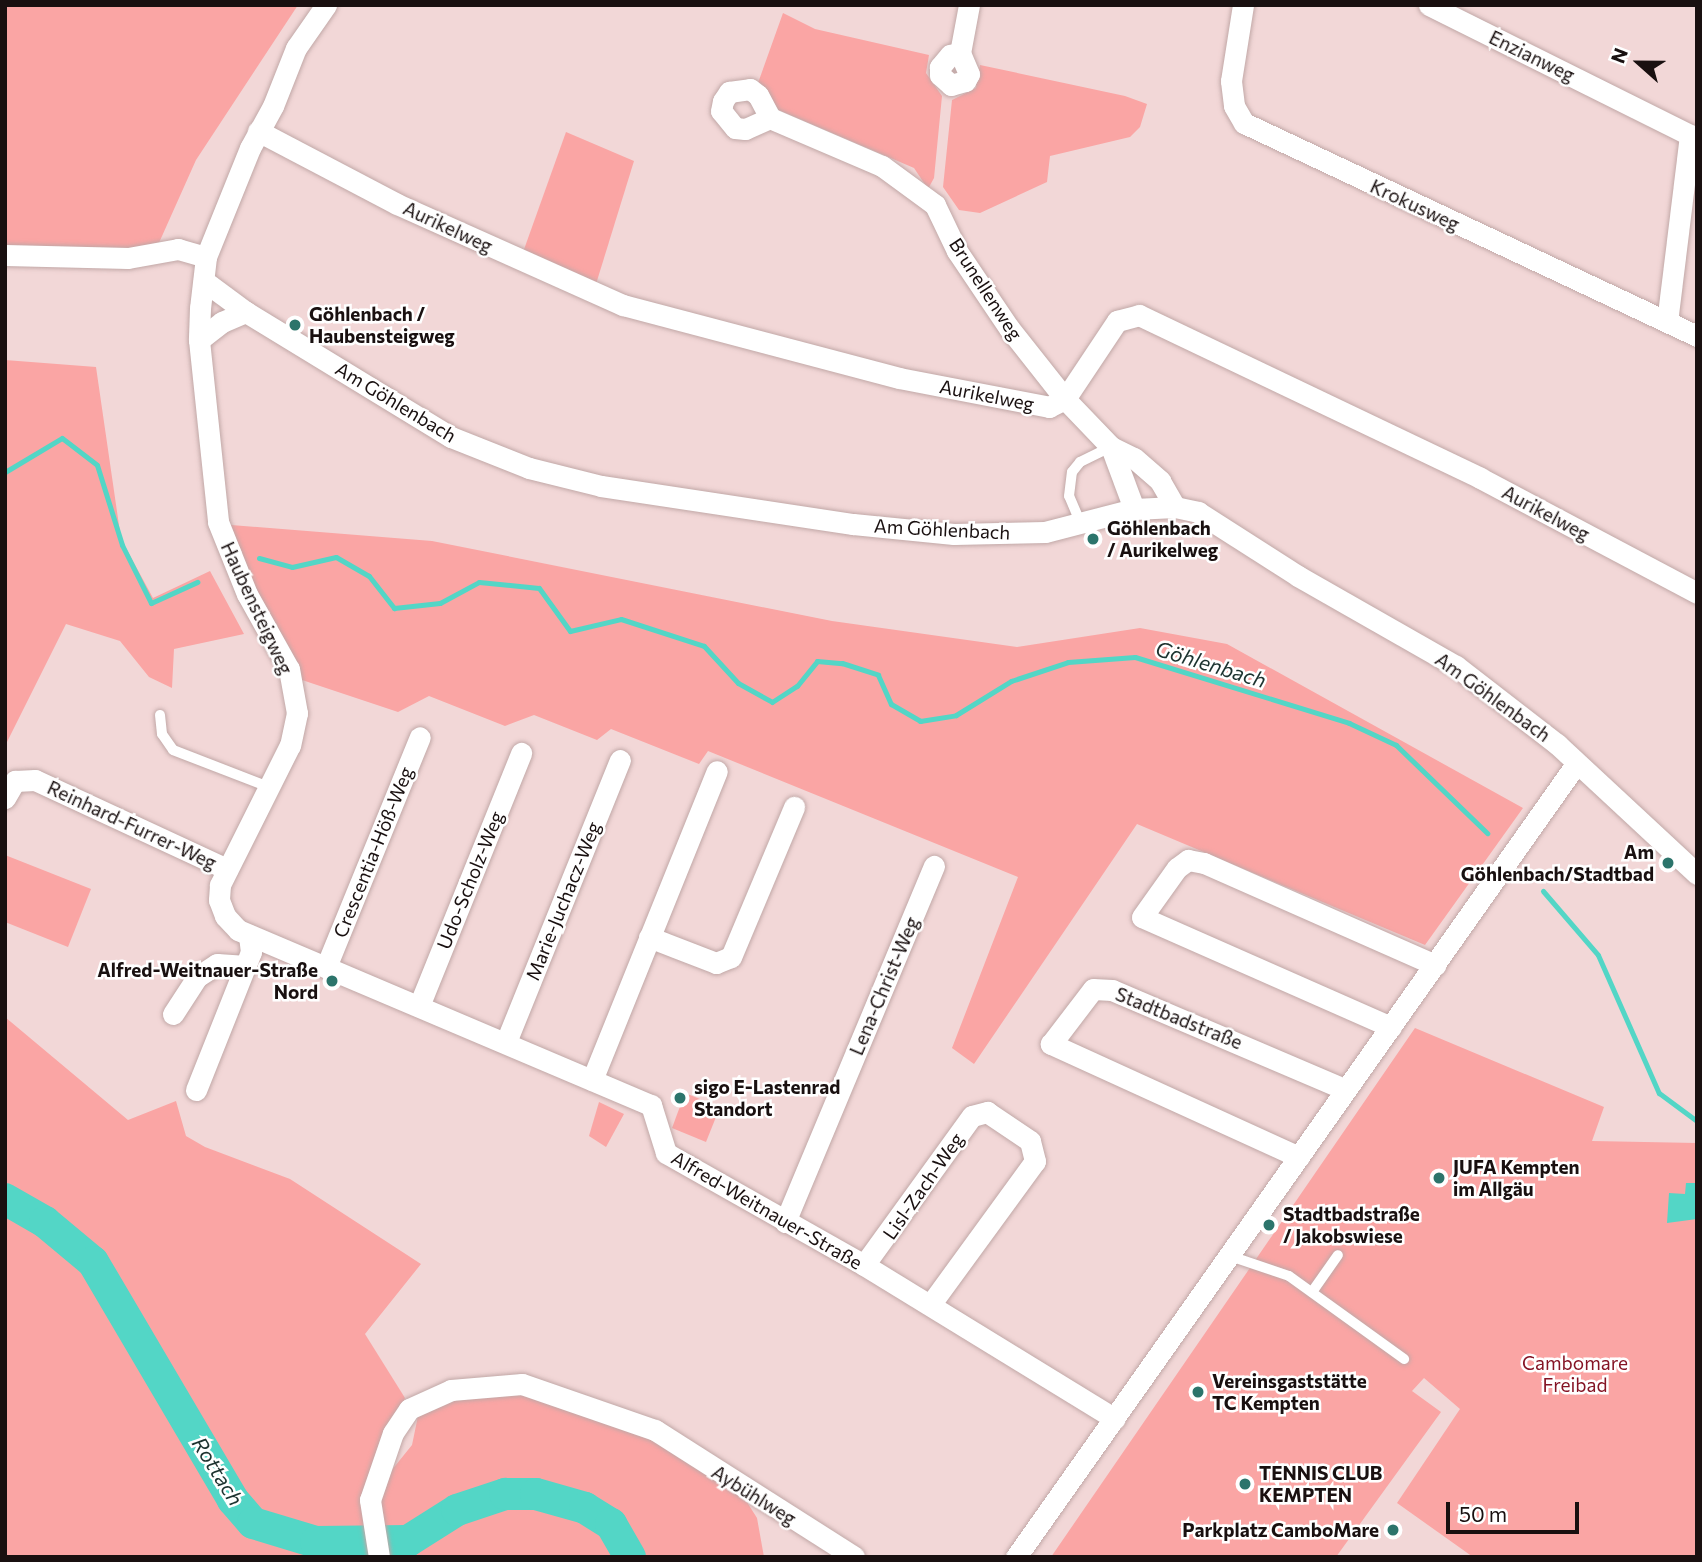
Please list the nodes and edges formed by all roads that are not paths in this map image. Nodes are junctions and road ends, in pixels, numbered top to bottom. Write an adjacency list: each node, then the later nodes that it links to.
1 (326, 5): 7 (street, Haubensteigweg)
2 (969, 5): 5 (street)
3 (1243, 5): 12 (street, Krokusweg)
4 (1429, 5): 12 (street, Enzianweg)
5 (960, 53)
6 (770, 118): 15 (street, Brunellenweg)
7 (258, 131): 9 (street, Haubensteigweg); 15 (street, Aurikelweg)
8 (5, 255): 9 (street)
9 (206, 257): 10 (street, Haubensteigweg)
10 (204, 281): 11 (street, Am Göhlenbach); 14 (street, Haubensteigweg)
11 (246, 312): 14 (street); 19 (street, Am Göhlenbach)
12 (1667, 322): 13 (street, Krokusweg)
13 (1697, 336)
14 (198, 340): 27 (street, Haubensteigweg)
15 (1065, 399): 16 (street, Brunellenweg); 20 (street, Aurikelweg)
16 (1111, 447): 17 (street, Brunellenweg); 18 (street, Brunellenweg); 19 (lane)
17 (1175, 507): 18 (street, Am Göhlenbach); 25 (street, Am Göhlenbach)
18 (1133, 509): 19 (street, Am Göhlenbach)
19 (1081, 524)
20 (1697, 593)
21 (160, 715): 27 (lane)
22 (420, 737): 37 (street, Crescentia-Höß-Weg)
23 (521, 753): 38 (street, Udo-Scholz-Weg)
24 (620, 760): 41 (street, Marie-Juchacz-Weg)
25 (1576, 764): 32 (street, Am Göhlenbach); 36 (street)
26 (717, 771): 34 (street)
27 (269, 786): 31 (street, Haubensteigweg)
28 (5, 798): 31 (street, Reinhard-Furrer-Weg)
29 (794, 807): 34 (street)
30 (934, 866): 46 (street, Lena-Christ-Weg)
31 (227, 869): 33 (street, Haubensteigweg)
32 (1697, 874)
33 (244, 933): 35 (street); 37 (street, Alfred-Weitnauer-Straße)
34 (649, 937): 42 (street)
35 (246, 965): 39 (street); 43 (street)
36 (1435, 965): 40 (street); 40 (street)
37 (326, 967): 38 (street, Alfred-Weitnauer-Straße)
38 (419, 1006): 41 (street, Alfred-Weitnauer-Straße)
39 (173, 1014)
40 (1391, 1027): 44 (street)
41 (506, 1042): 42 (street, Alfred-Weitnauer-Straße)
42 (592, 1080): 46 (street, Alfred-Weitnauer-Straße)
43 (196, 1090)
44 (1346, 1090): 45 (street); 45 (street, Stadtbadstraße)
45 (1300, 1157): 48 (street)
46 (785, 1222): 49 (street, Alfred-Weitnauer-Straße)
47 (1338, 1255): 50 (lane)
48 (1230, 1256): 50 (lane); 53 (street)
49 (864, 1265): 51 (street, Alfred-Weitnauer-Straße); 51 (street, Lisl-Zach-Weg)
50 (1312, 1293): 52 (lane)
51 (930, 1306): 53 (street, Alfred-Weitnauer-Straße)
52 (1404, 1359)
53 (1115, 1419): 56 (street)
54 (379, 1557): 55 (street, Aybühlweg)
55 (855, 1557)
56 (1016, 1557)

